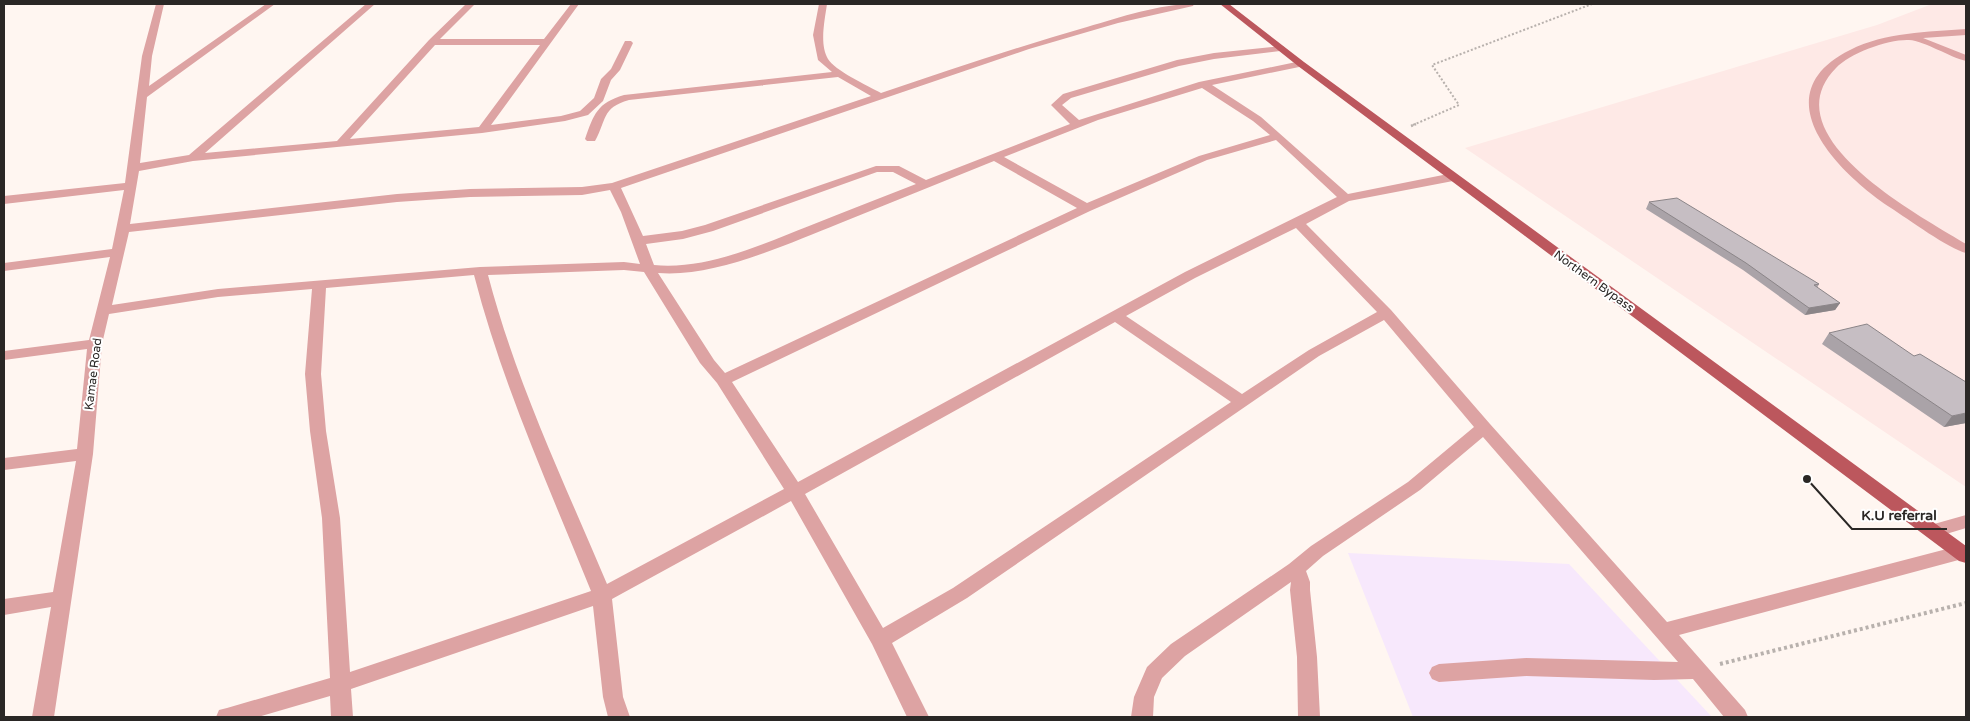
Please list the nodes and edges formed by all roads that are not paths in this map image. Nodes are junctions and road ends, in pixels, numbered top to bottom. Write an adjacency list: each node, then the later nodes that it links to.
1 (160, 4): 19 (street, Kamae Road)
2 (271, 4): 19 (street)
3 (371, 4): 27 (street)
4 (471, 4): 11 (street)
5 (575, 4): 12 (street)
6 (823, 4): 17 (street)
7 (1190, 4): 20 (street)
8 (1224, 4): 14 (main road, Northern Bypass)
9 (1966, 32): 10 (street)
10 (1912, 37): 15 (street); 39 (street)
11 (432, 42): 12 (street); 25 (street)
12 (546, 42): 22 (street)
13 (628, 43): 22 (street)
14 (1280, 48): 16 (main road, Northern Bypass); 21 (street)
15 (1966, 58)
16 (1301, 64): 18 (street); 29 (main road, Northern Bypass)
17 (841, 74): 20 (street); 24 (street)
18 (1203, 84): 21 (street); 23 (street)
19 (143, 95): 28 (street, Kamae Road)
20 (879, 96): 32 (street)
21 (1077, 124): 26 (street)
22 (482, 130): 25 (street)
23 (1278, 136): 33 (street); 35 (street)
24 (591, 139)
25 (341, 143): 27 (street)
26 (995, 157): 30 (street); 35 (street)
27 (193, 158): 28 (street)
28 (134, 168): 31 (street, Kamae Road)
29 (1453, 177): 33 (street); 57 (main road, Northern Bypass)
30 (924, 184): 38 (street); 42 (street)
31 (131, 186): 34 (street); 37 (street, Kamae Road)
32 (614, 186): 37 (street); 38 (street)
33 (1345, 198): 36 (street)
34 (4, 200)
35 (1086, 208): 50 (street)
36 (1298, 223): 46 (street); 47 (street)
37 (123, 229): 40 (street, Kamae Road)
38 (638, 241): 42 (street)
39 (1966, 249)
40 (118, 252): 41 (street); 45 (street, Kamae Road)
41 (4, 267)
42 (649, 269): 43 (street); 50 (street)
43 (480, 271): 44 (street); 60 (street)
44 (320, 286): 45 (street); 67 (street)
45 (105, 310): 48 (street, Kamae Road)
46 (1386, 313): 51 (street); 52 (street)
47 (1116, 316): 51 (street); 55 (street)
48 (95, 344): 49 (street); 53 (street, Kamae Road)
49 (4, 355)
50 (723, 380): 55 (street)
51 (1241, 401): 64 (street)
52 (1484, 428): 59 (street); 63 (street)
53 (85, 454): 54 (street); 61 (street, Kamae Road)
54 (4, 464)
55 (795, 492): 60 (street); 64 (street)
56 (1966, 522): 57 (street)
57 (1933, 531): 58 (main road, Northern Bypass)
58 (1964, 554): 63 (street)
59 (1296, 569): 73 (street); 74 (street)
60 (602, 596): 67 (street); 71 (street)
61 (61, 598): 62 (street); 68 (street, Kamae Road)
62 (4, 607)
63 (1663, 631): 65 (street)
64 (880, 640): 72 (street)
65 (1698, 670): 66 (street); 75 (street)
66 (1439, 673)
67 (340, 684): 69 (street); 70 (street)
68 (43, 717)
69 (227, 717)
70 (342, 717)
71 (619, 717)
72 (918, 717)
73 (1142, 717)
74 (1309, 717)
75 (1737, 717)

